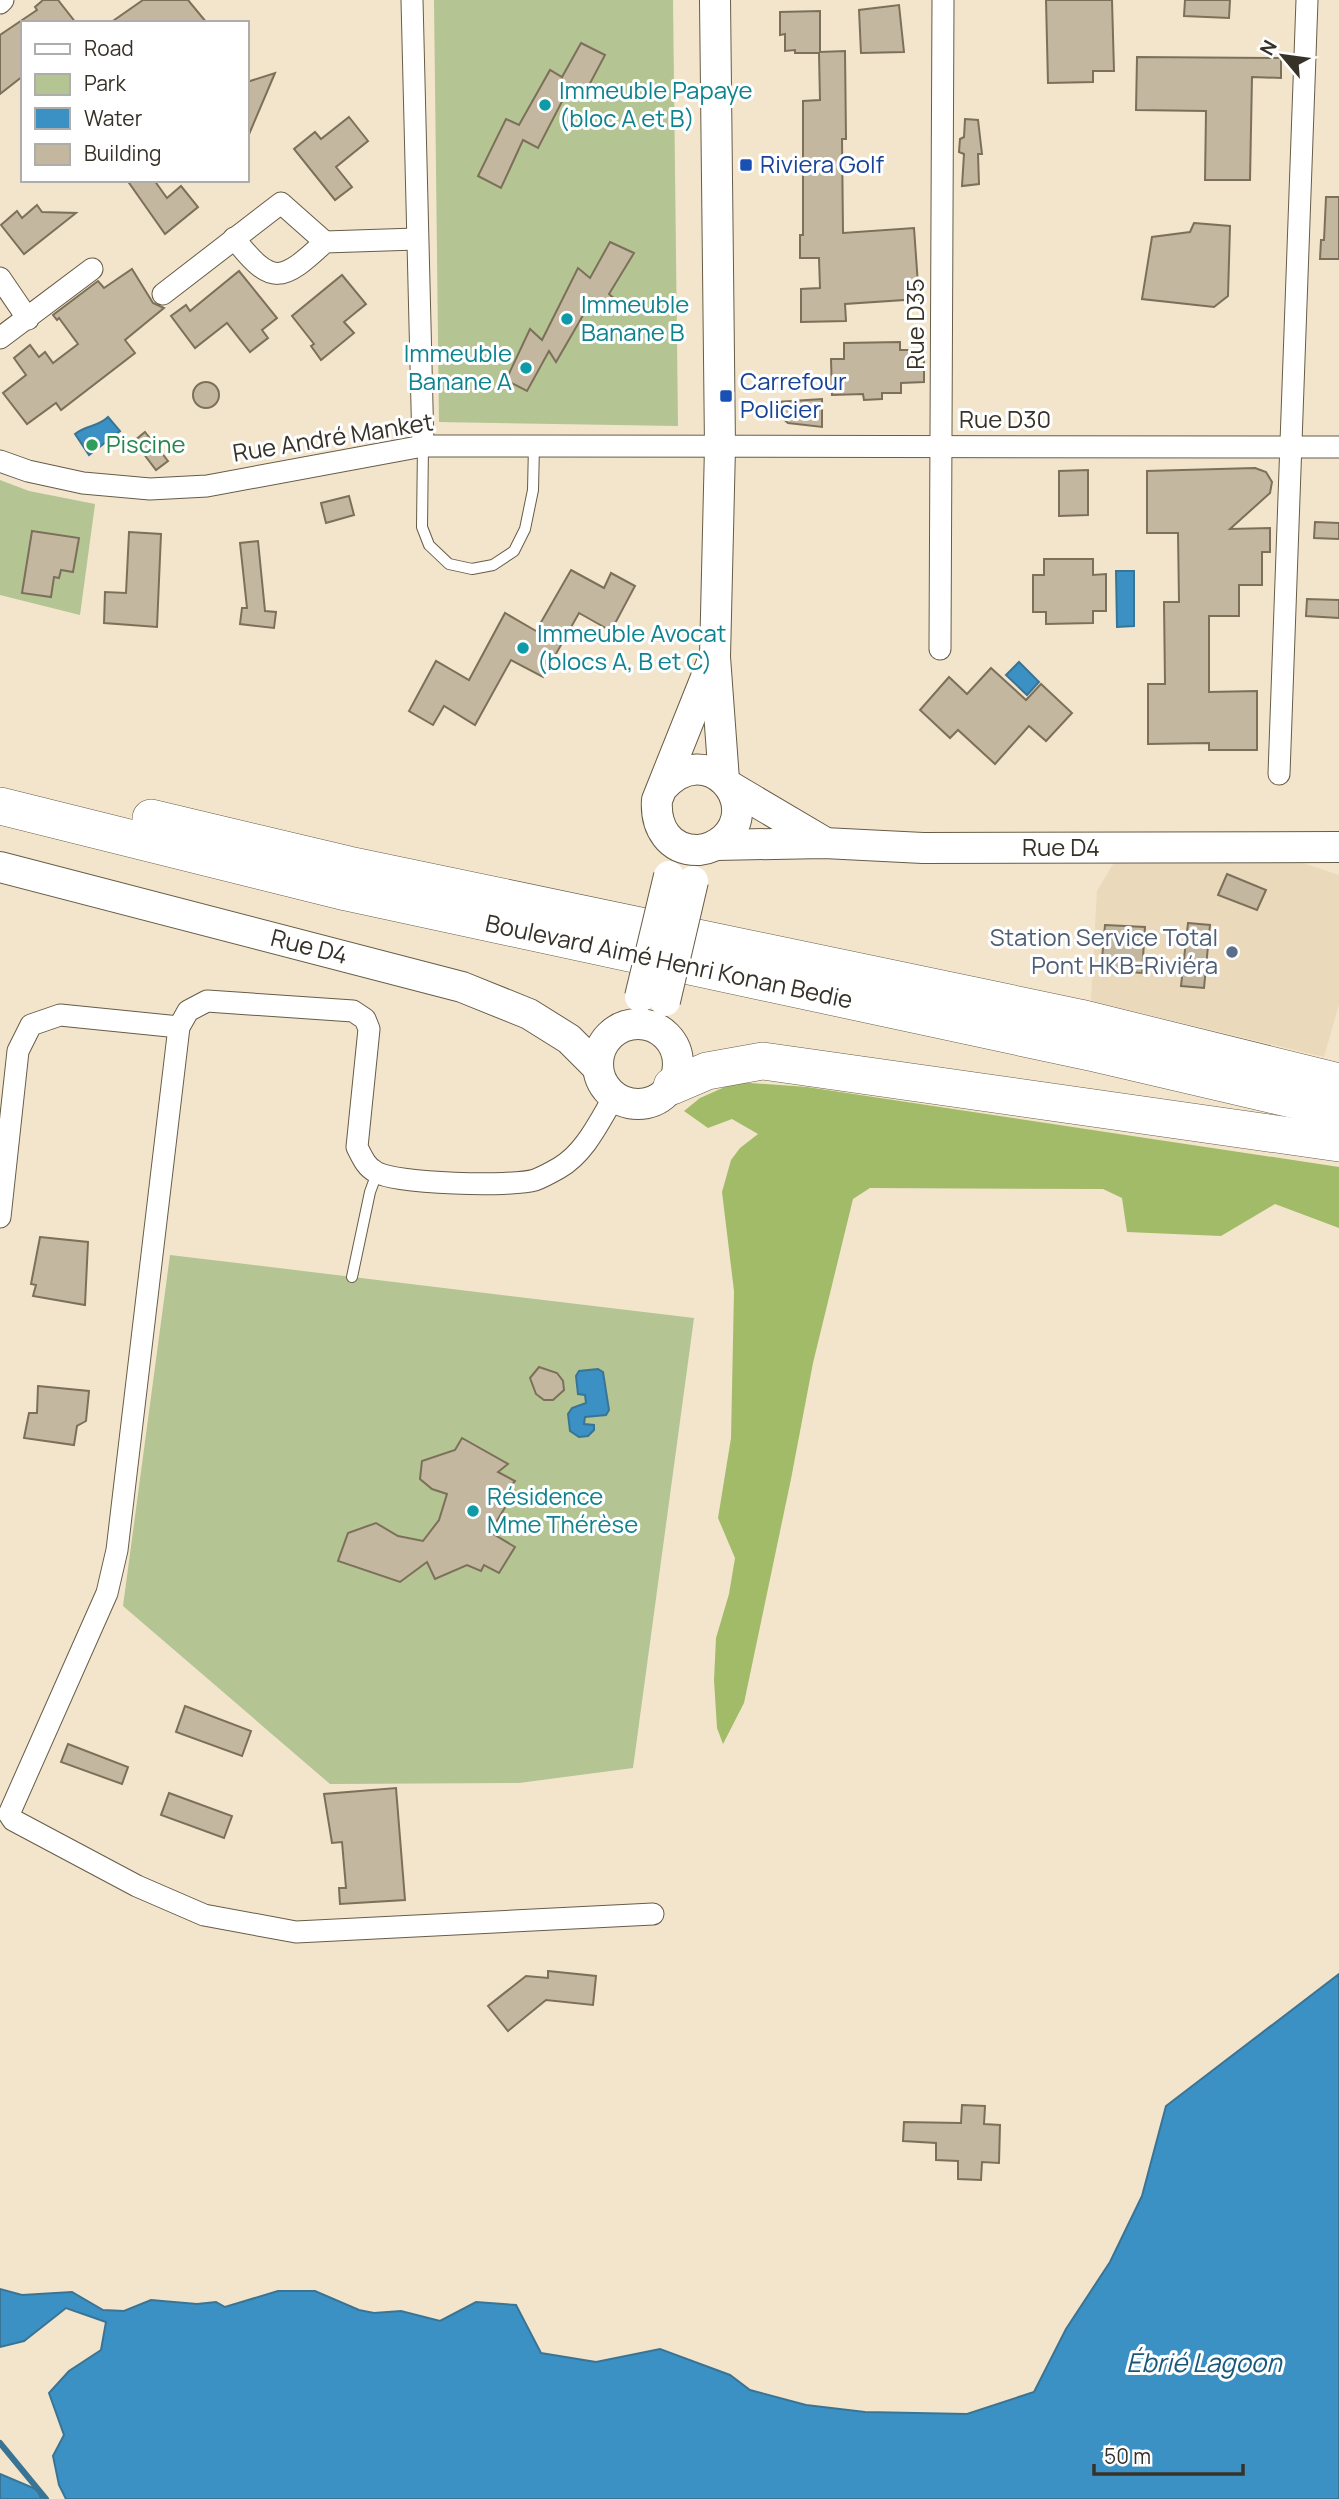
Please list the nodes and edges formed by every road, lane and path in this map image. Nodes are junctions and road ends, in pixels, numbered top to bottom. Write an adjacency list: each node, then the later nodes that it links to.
1 (412, 0): 6 (street)
2 (715, 0): 16 (main road)
3 (943, 0): 15 (street, Rue D35)
4 (1307, 0): 17 (street)
5 (234, 237): 7 (street); 7 (street); 10 (street)
6 (416, 239): 7 (street); 14 (street)
7 (325, 242)
8 (92, 269): 11 (street)
9 (0, 278): 11 (street)
10 (163, 294)
11 (28, 319): 12 (street)
12 (0, 338)
13 (534, 445): 14 (street, Rue André Manket); 14 (lane); 16 (street, Rue André Manket)
14 (423, 446): 19 (street, Rue André Manket)
15 (942, 446): 16 (street, Rue D30); 17 (street, Rue D30); 20 (street, Rue D35)
16 (720, 447): 21 (main road)
17 (1289, 447): 18 (street, Rue D30); 22 (street)
18 (1339, 447)
19 (0, 461)
20 (940, 649)
21 (715, 657): 24 (main road); 25 (main road)
22 (1279, 774)
23 (0, 781): 40 (highway, Boulevard Aimé Henri Konan Bedie)
24 (728, 784): 25 (main road); 28 (main road, Rue D4); 29 (main road)
25 (663, 787): 27 (main road)
26 (0, 806): 43 (highway, Boulevard Aimé Henri Konan Bedie)
27 (667, 837): 29 (main road); 34 (main road)
28 (824, 843): 29 (main road, Rue D4); 30 (main road, Rue D4)
29 (711, 847): 34 (main road)
30 (1299, 847): 31 (main road, Rue D4); 32 (main road, Rue D4)
31 (1339, 847)
32 (1339, 861)
33 (0, 867): 39 (main road, Rue D4)
34 (681, 878): 35 (main road, bridge)
35 (652, 999): 36 (main road); 38 (main road)
36 (626, 1025): 38 (main road); 39 (main road)
37 (179, 1027): 45 (street); 46 (street); 48 (street)
38 (667, 1035): 41 (main road)
39 (598, 1068): 42 (main road, Rue D4)
40 (1339, 1082)
41 (672, 1086): 42 (main road); 44 (highway)
42 (614, 1097): 45 (street)
43 (1339, 1110)
44 (1339, 1143)
45 (377, 1173): 47 (lane)
46 (0, 1217)
47 (352, 1277)
48 (653, 1914)

